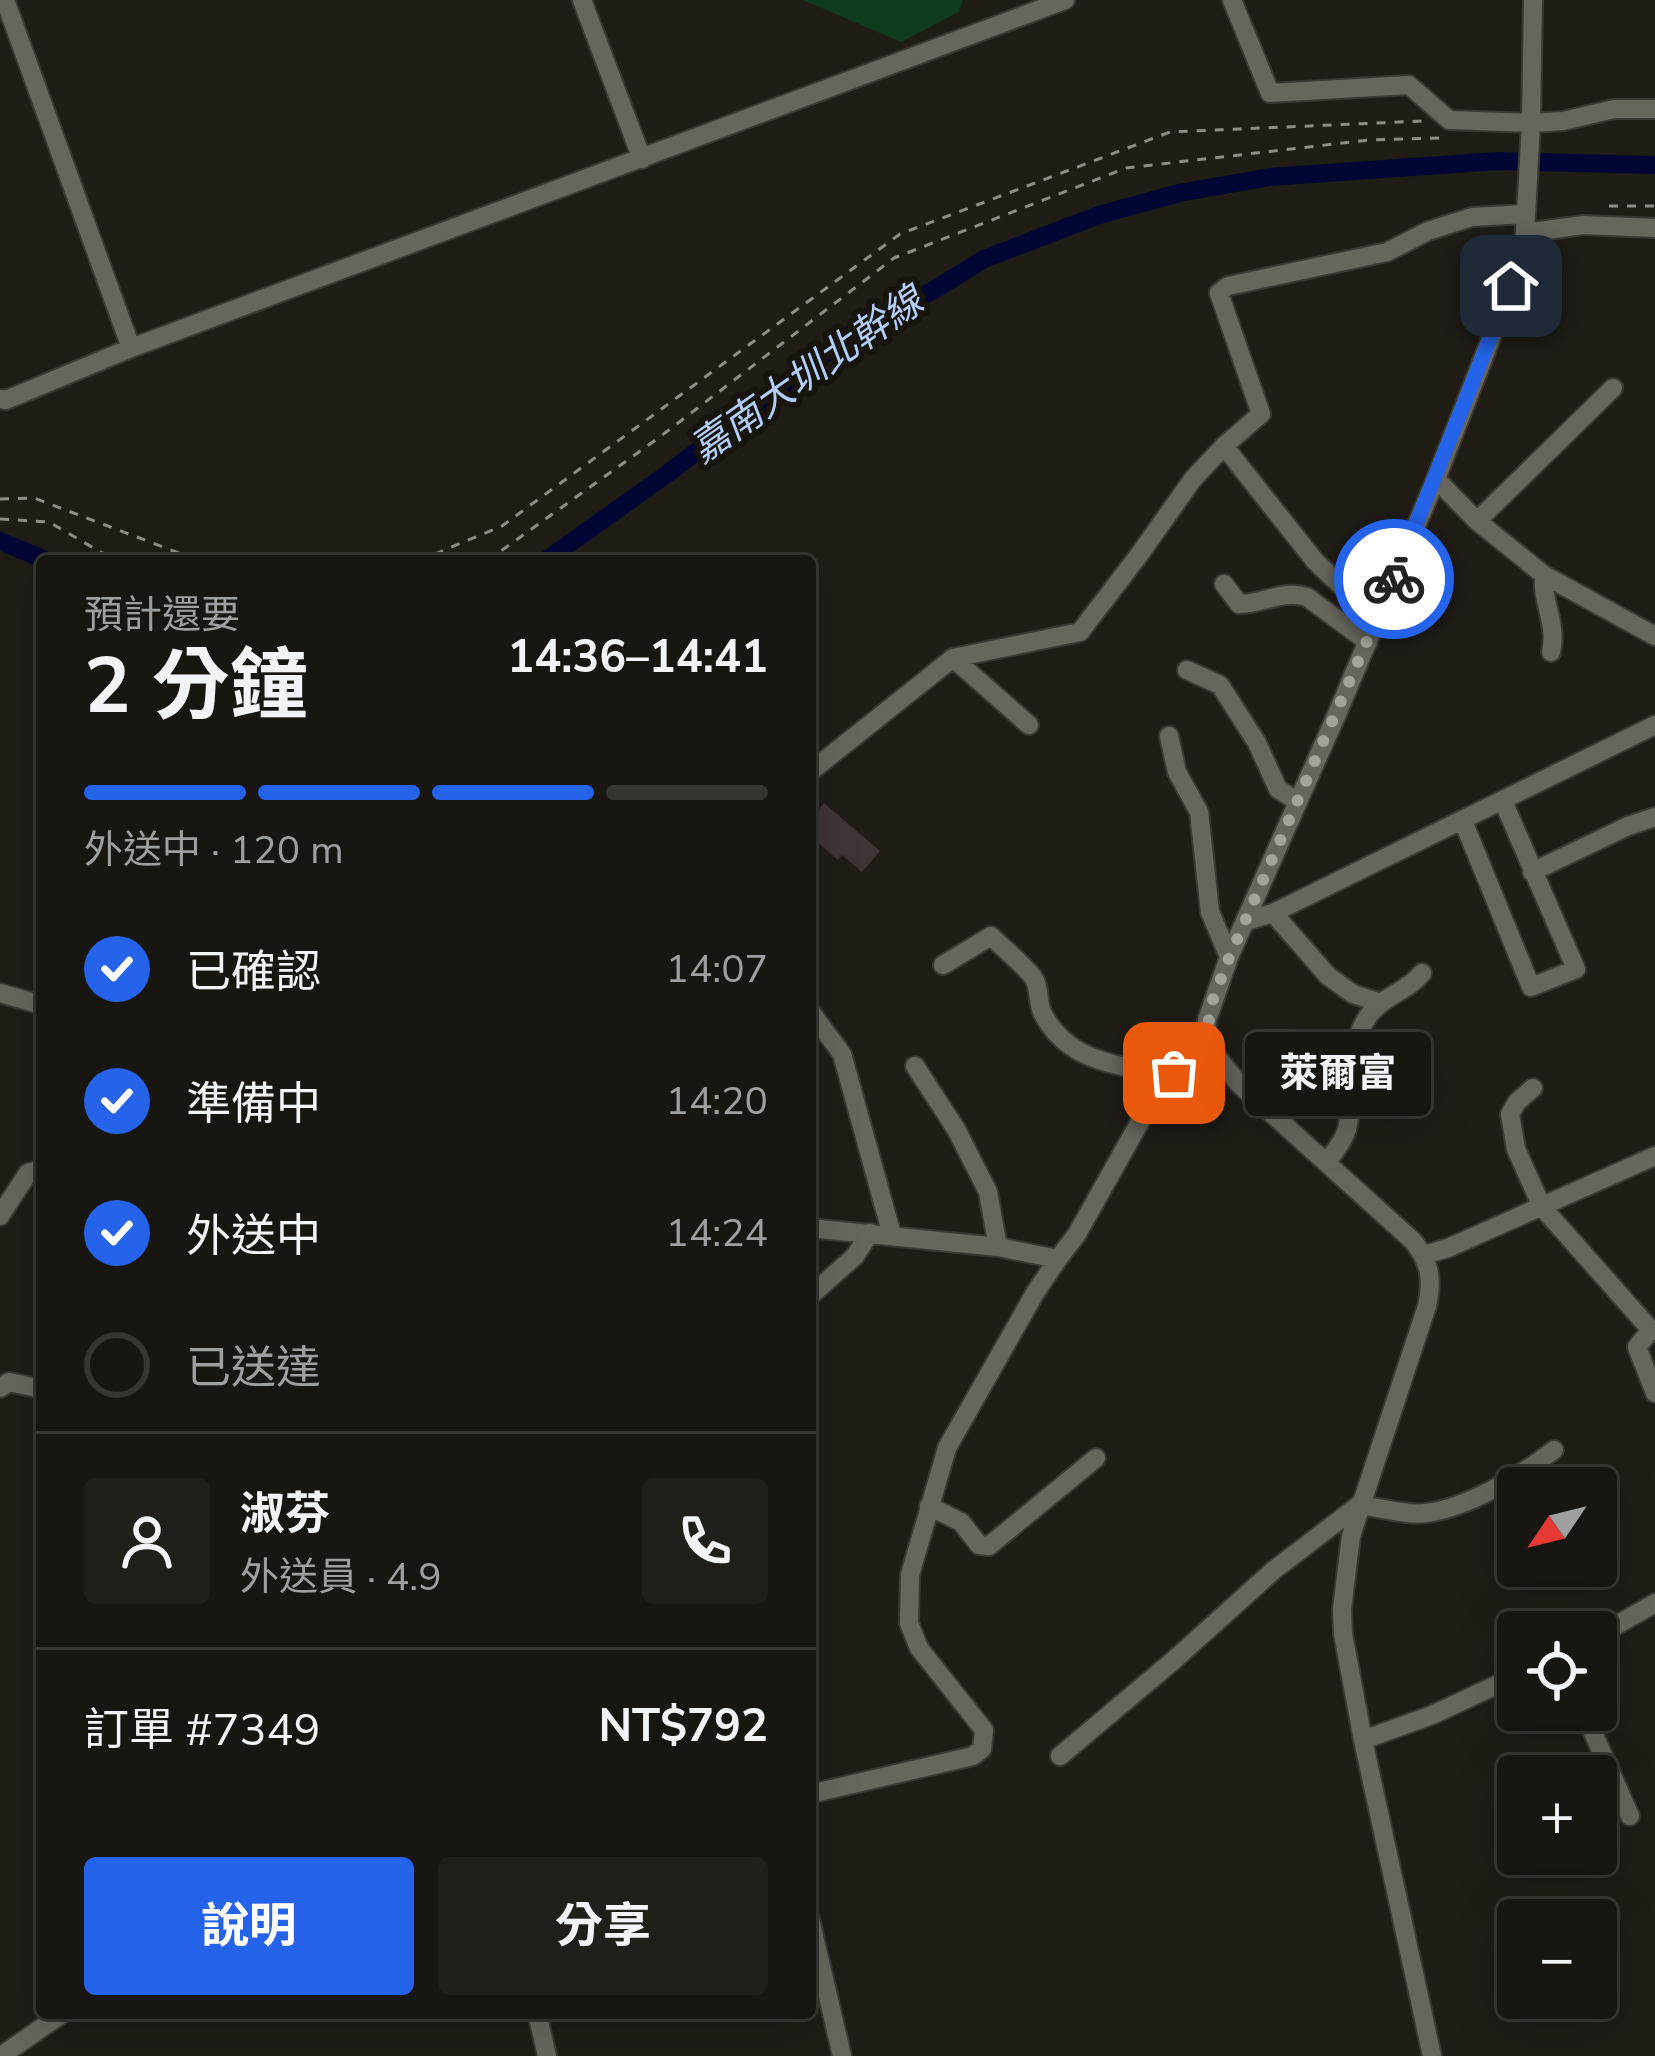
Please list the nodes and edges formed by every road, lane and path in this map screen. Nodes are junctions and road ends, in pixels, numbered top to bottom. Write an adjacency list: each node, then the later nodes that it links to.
1 (5, 0): 13 (street)
2 (582, 0): 10 (street)
3 (1065, 0): 10 (street)
4 (1232, 0): 7 (street)
5 (1533, 0): 8 (street)
6 (1655, 110): 8 (street)
7 (1449, 120): 8 (street); 23 (path)
8 (1530, 130): 11 (street)
9 (1438, 139): 24 (path)
10 (642, 159): 13 (street)
11 (1526, 217): 12 (street); 16 (street); 17 (street)
12 (1655, 229)
13 (130, 348): 15 (street)
14 (1613, 388): 20 (street)
15 (0, 399)
16 (1224, 446): 27 (street); 31 (street)
17 (1436, 478): 20 (street); 27 (street)
18 (0, 499): 22 (path)
19 (0, 519): 21 (path)
20 (1477, 521): 25 (street)
21 (106, 555)
22 (184, 555)
23 (432, 555)
24 (495, 555)
25 (1544, 575): 28 (street); 30 (street)
26 (1224, 584): 29 (street)
27 (1377, 620): 29 (street)
28 (1655, 636)
29 (1368, 642): 38 (street)
30 (1551, 652)
31 (953, 658): 33 (street); 36 (street)
32 (1186, 670): 38 (street)
33 (1029, 725)
34 (1655, 725): 37 (street)
35 (1169, 736): 44 (street)
36 (816, 767)
37 (1503, 801): 40 (street); 41 (street)
38 (1298, 802): 43 (street)
39 (1655, 817): 41 (street)
40 (1462, 821): 41 (street); 42 (street)
41 (1532, 872)
42 (1273, 913): 43 (street); 49 (street)
43 (1246, 921): 44 (street)
44 (1229, 958): 51 (street)
45 (943, 965): 54 (street)
46 (1422, 973): 49 (street)
47 (0, 993): 48 (street)
48 (36, 1003)
49 (1381, 1003): 56 (street)
50 (816, 1019): 62 (street)
51 (1206, 1036): 54 (street); 56 (street)
52 (915, 1066): 63 (street)
53 (1533, 1088): 58 (street)
54 (1150, 1104): 65 (street)
55 (1655, 1156): 58 (street)
56 (1327, 1162): 64 (street)
57 (36, 1171): 59 (street)
58 (1542, 1207): 64 (street); 69 (street)
59 (0, 1216)
60 (816, 1228): 61 (street)
61 (870, 1233): 62 (street); 66 (street)
62 (892, 1235): 63 (street)
63 (998, 1247): 65 (street)
64 (1424, 1255): 72 (street)
65 (1058, 1259): 73 (street)
66 (816, 1291)
67 (0, 1388): 68 (street)
68 (36, 1388)
69 (1655, 1393)
70 (1553, 1450): 72 (street)
71 (1096, 1458): 73 (street)
72 (1359, 1505): 78 (street); 79 (street)
73 (929, 1507): 80 (street)
74 (1655, 1603): 75 (street)
75 (1617, 1625)
76 (1497, 1685): 78 (street)
77 (1592, 1731): 81 (street)
78 (1363, 1741): 88 (street)
79 (1060, 1756)
80 (816, 1793)
81 (1630, 1816)
82 (816, 1945): 87 (street)
83 (54, 2019): 85 (street)
84 (539, 2019): 86 (street)
85 (2, 2056)
86 (548, 2056)
87 (842, 2056)
88 (1432, 2056)

